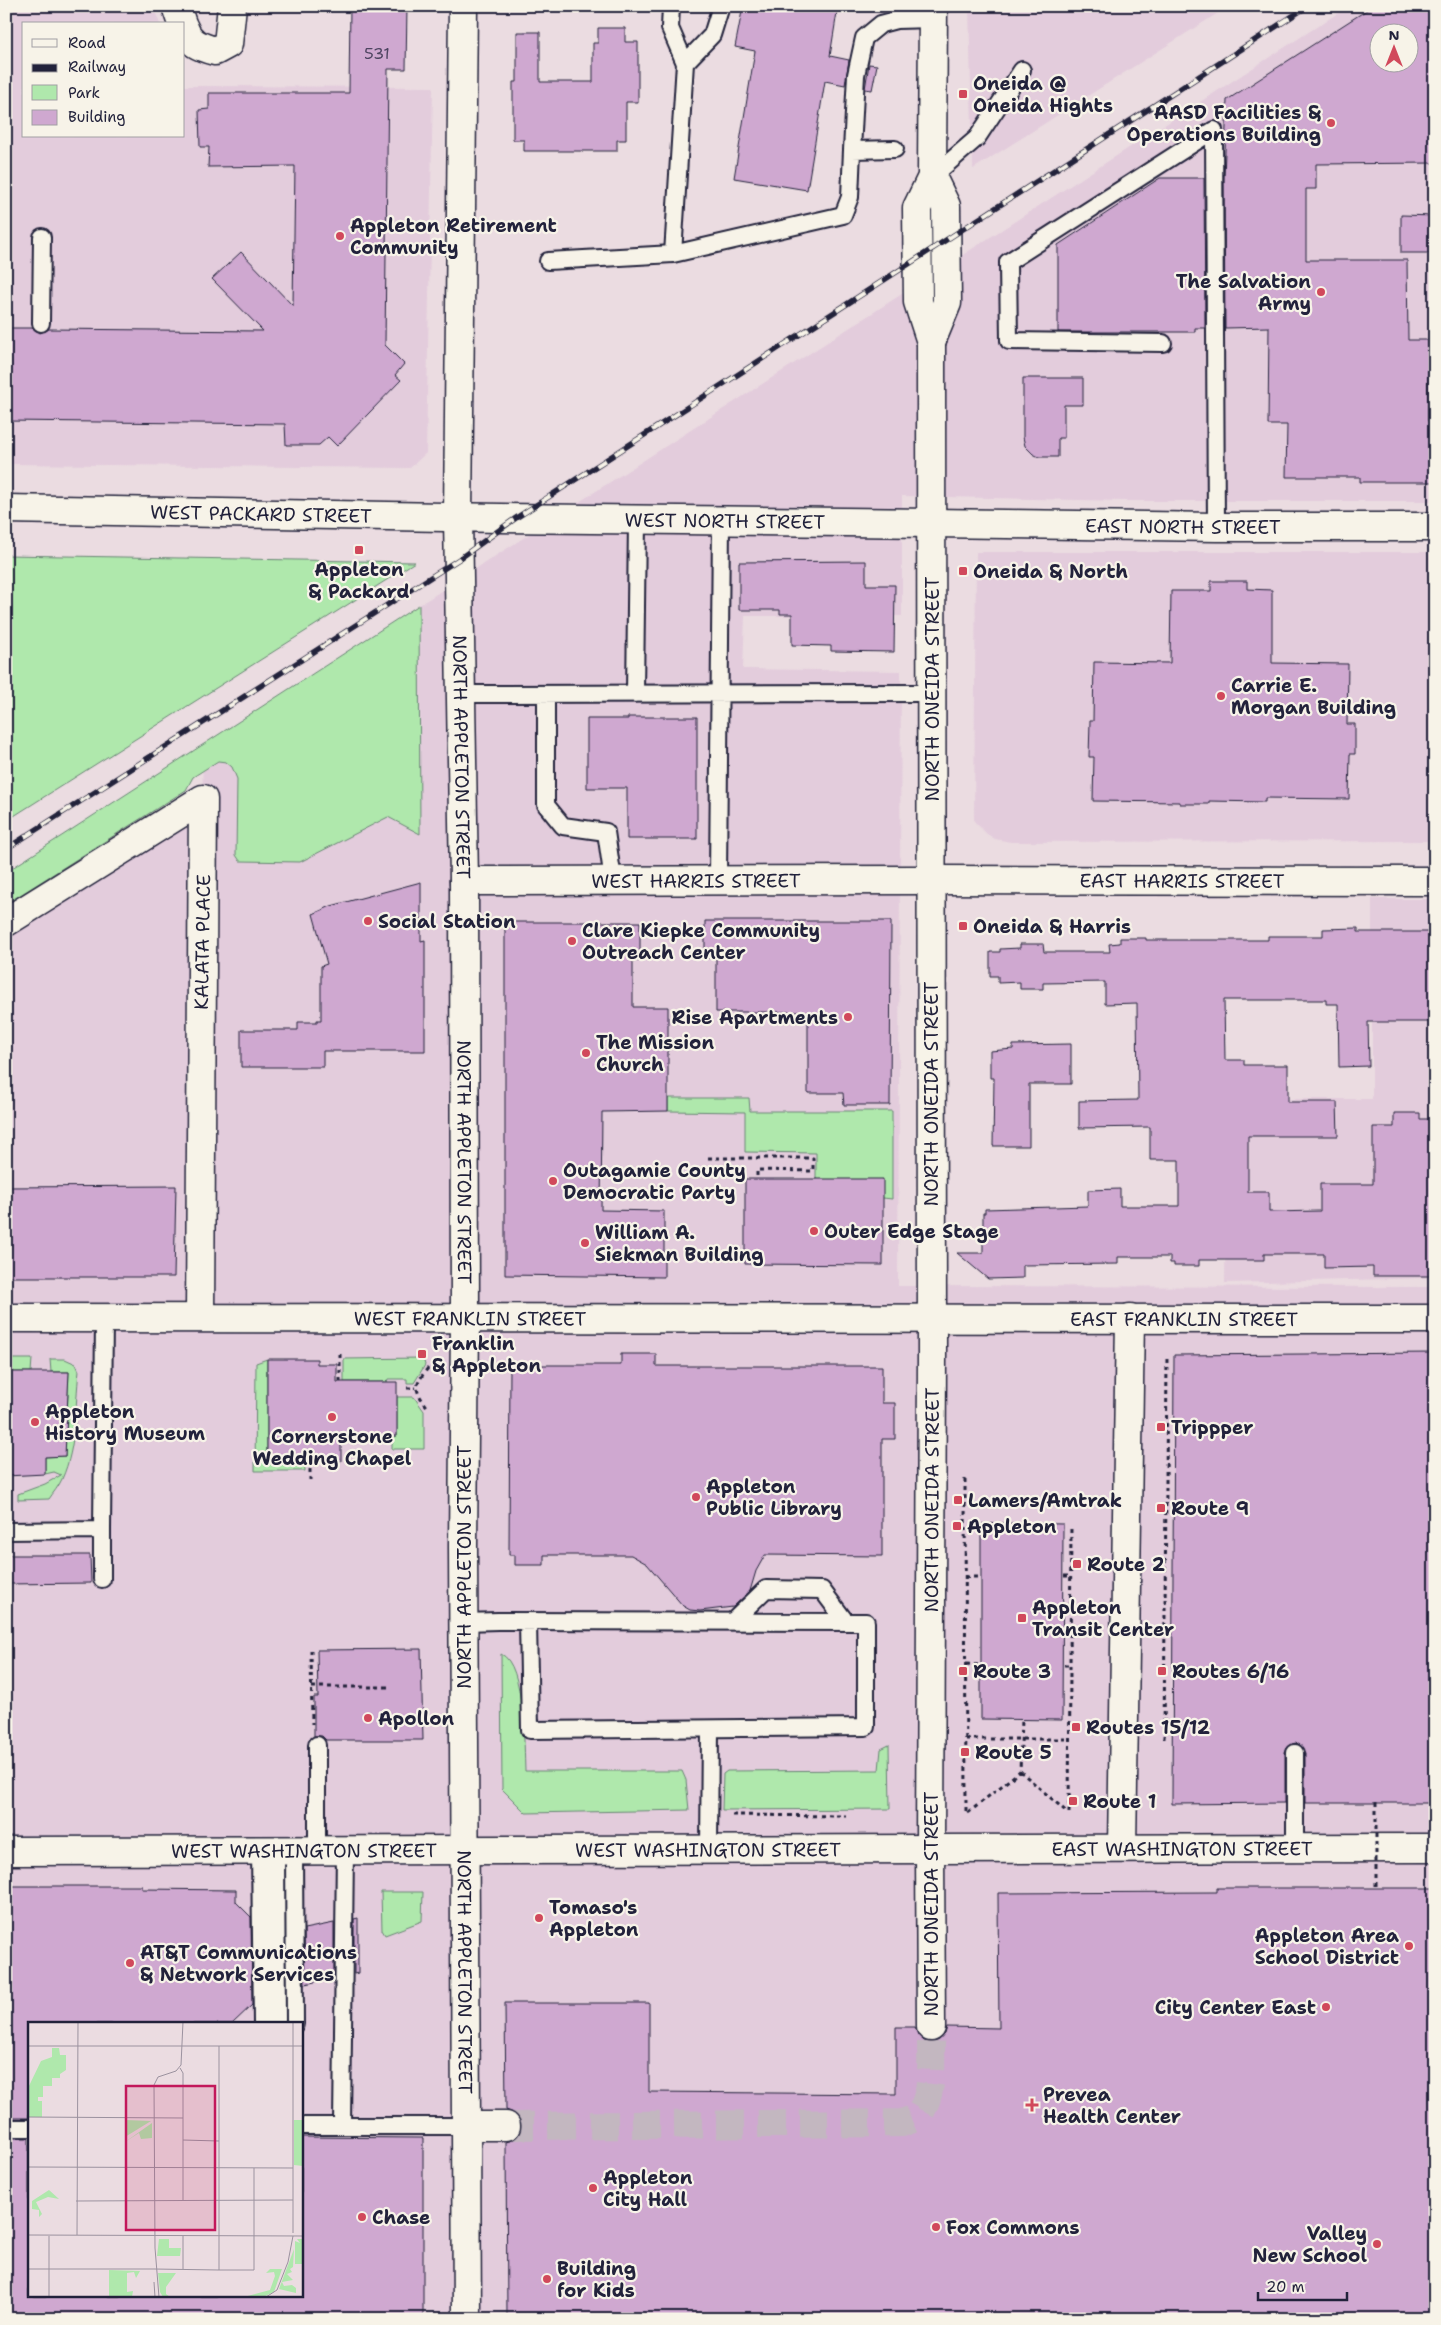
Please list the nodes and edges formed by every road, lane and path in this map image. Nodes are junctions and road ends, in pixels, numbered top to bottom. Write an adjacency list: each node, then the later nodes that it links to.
1 (176, 6): 7 (street)
2 (232, 6): 8 (street)
3 (463, 6): 20 (street, NORTH APPLETON STREET)
4 (671, 6): 9 (lane)
5 (721, 6): 9 (lane)
6 (933, 13): 11 (lane); 13 (street, NORTH ONEIDA STREET)
7 (181, 22)
8 (185, 31)
9 (685, 64): 15 (lane)
10 (1022, 70): 13 (lane)
11 (852, 150): 12 (lane); 15 (lane)
12 (895, 150)
13 (932, 177): 24 (street, NORTH ONEIDA STREET)
14 (42, 237): 17 (lane)
15 (672, 254): 16 (lane)
16 (548, 261)
17 (41, 323)
18 (1163, 343): 25 (lane)
19 (6, 509): 20 (street, WEST PACKARD STREET)
20 (458, 518): 21 (street, WEST PACKARD STREET); 29 (street, NORTH APPLETON STREET)
21 (516, 518): 22 (street, WEST NORTH STREET)
22 (637, 520): 23 (street, WEST NORTH STREET); 31 (lane)
23 (721, 521): 24 (street, WEST NORTH STREET); 27 (lane)
24 (932, 523): 25 (street, EAST NORTH STREET); 28 (street, NORTH ONEIDA STREET)
25 (1216, 527): 26 (street, EAST NORTH STREET)
26 (1435, 527)
27 (719, 693): 28 (lane); 31 (lane); 33 (lane)
28 (932, 693): 34 (street, NORTH ONEIDA STREET)
29 (460, 694): 30 (lane); 36 (street, NORTH APPLETON STREET)
30 (546, 694): 31 (lane); 32 (lane)
31 (635, 694)
32 (613, 880): 33 (street, WEST HARRIS STREET); 36 (street, WEST HARRIS STREET)
33 (718, 880): 34 (street, WEST HARRIS STREET)
34 (930, 880): 35 (street, EAST HARRIS STREET); 41 (street, NORTH ONEIDA STREET)
35 (1435, 880)
36 (464, 881): 45 (street, NORTH APPLETON STREET)
37 (6, 922): 40 (street, KALATA PLACE)
38 (708, 1158): 39 (path)
39 (757, 1179)
40 (200, 1317): 43 (street, WEST FRANKLIN STREET); 45 (street, WEST FRANKLIN STREET)
41 (932, 1317): 44 (street, EAST FRANKLIN STREET); 45 (street, WEST FRANKLIN STREET); 95 (street, NORTH ONEIDA STREET)
42 (6, 1318): 43 (street, WEST FRANKLIN STREET)
43 (104, 1318): 58 (lane)
44 (1130, 1318): 46 (street, EAST FRANKLIN STREET); 88 (street)
45 (465, 1319): 67 (street, NORTH APPLETON STREET)
46 (1435, 1319)
47 (340, 1354): 50 (path)
48 (1166, 1357): 81 (path)
49 (428, 1368): 52 (path)
50 (340, 1382)
51 (407, 1388): 52 (path)
52 (417, 1388): 53 (path)
53 (429, 1409)
54 (310, 1461): 56 (path)
55 (965, 1479): 62 (path)
56 (310, 1480)
57 (1071, 1526): 61 (path)
58 (102, 1530): 59 (lane); 64 (lane)
59 (6, 1531)
60 (1064, 1576): 61 (path)
61 (1071, 1576): 73 (path)
62 (965, 1577): 63 (path); 70 (path)
63 (980, 1577)
64 (102, 1579)
65 (734, 1620): 66 (lane); 68 (lane); 68 (lane)
66 (528, 1621): 67 (lane); 77 (lane)
67 (464, 1622): 92 (street, NORTH APPLETON STREET)
68 (846, 1622): 77 (lane)
69 (311, 1650): 74 (path)
70 (966, 1664): 71 (path); 78 (path)
71 (979, 1665)
72 (1064, 1665): 73 (path)
73 (1070, 1665): 80 (path)
74 (312, 1687): 75 (path); 82 (path)
75 (390, 1687)
76 (1022, 1719): 79 (path)
77 (710, 1729): 86 (lane)
78 (966, 1739): 79 (path); 84 (path)
79 (1022, 1739): 80 (path); 84 (path)
80 (1070, 1739): 84 (path)
81 (1164, 1739)
82 (317, 1744): 94 (lane)
83 (1295, 1753): 89 (lane)
84 (1020, 1771)
85 (1376, 1802): 97 (path, bridge)
86 (710, 1815): 87 (path); 93 (lane)
87 (846, 1816)
88 (1122, 1848): 89 (street, EAST WASHINGTON STREET); 95 (street, EAST WASHINGTON STREET)
89 (1295, 1848): 90 (street, EAST WASHINGTON STREET)
90 (1435, 1848)
91 (345, 1849): 92 (street, WEST WASHINGTON STREET); 94 (street, WEST WASHINGTON STREET); 103 (lane)
92 (465, 1849): 93 (street, WEST WASHINGTON STREET); 104 (street, NORTH APPLETON STREET)
93 (709, 1849): 95 (street, WEST WASHINGTON STREET)
94 (287, 1850): 96 (street, WEST WASHINGTON STREET); 98 (lane); 99 (lane); 100 (lane)
95 (930, 1850): 101 (street, NORTH ONEIDA STREET)
96 (6, 1851)
97 (1376, 1888)
98 (262, 2022)
99 (277, 2022)
100 (295, 2022)
101 (931, 2027)
102 (302, 2126): 103 (lane)
103 (342, 2126): 104 (lane)
104 (466, 2126): 105 (street); 108 (street, NORTH APPLETON STREET)
105 (506, 2126)
106 (6, 2128): 107 (lane)
107 (28, 2128)
108 (467, 2319)

